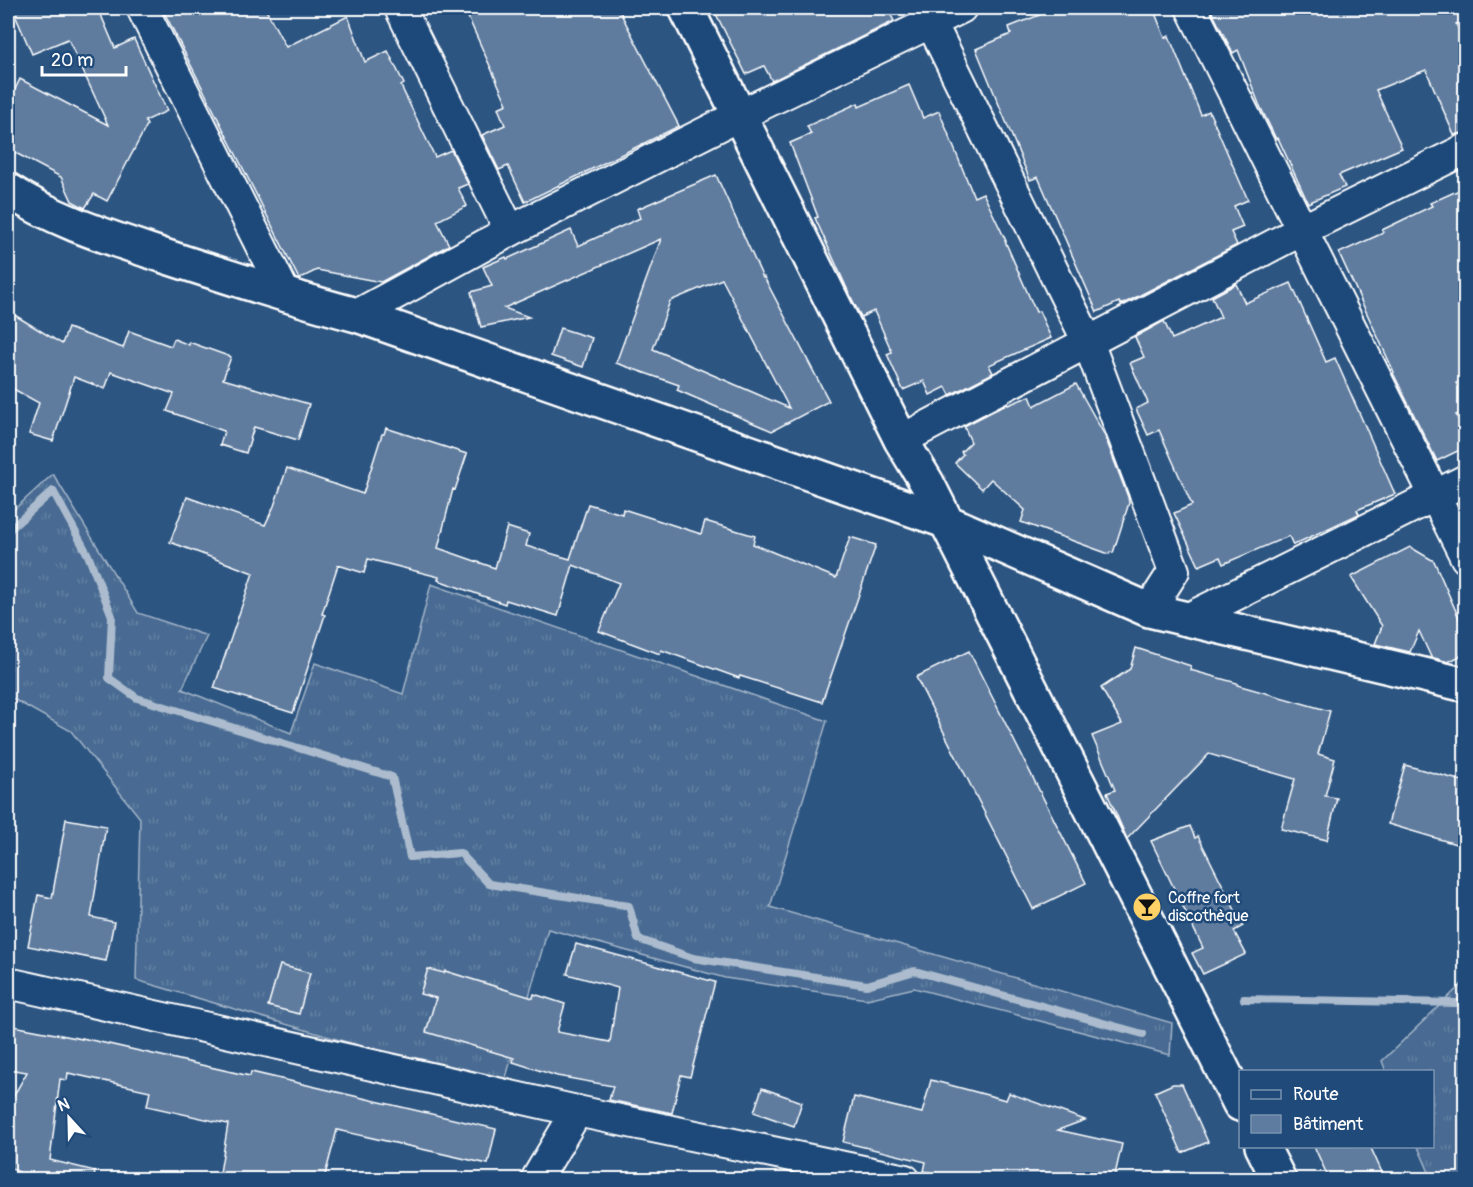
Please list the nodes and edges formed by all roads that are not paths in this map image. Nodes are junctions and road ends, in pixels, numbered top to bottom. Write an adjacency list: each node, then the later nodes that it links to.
1 (142, 8): 12 (street)
2 (400, 8): 11 (street)
3 (686, 8): 7 (street)
4 (961, 8): 6 (street)
5 (1191, 8): 10 (street)
6 (928, 15): 7 (street); 14 (street)
7 (741, 115): 11 (street); 15 (street)
8 (1466, 149): 10 (street)
9 (8, 190): 12 (street)
10 (1302, 230): 14 (street); 17 (street)
11 (510, 231): 13 (street)
12 (286, 296): 13 (street)
13 (357, 315): 18 (street)
14 (1088, 342): 15 (street); 20 (street)
15 (901, 440): 18 (street)
16 (1466, 480): 17 (street)
17 (1434, 496): 19 (street); 21 (street)
18 (945, 521): 20 (street); 24 (street)
19 (1466, 558)
20 (1149, 610): 21 (street)
21 (1185, 620): 22 (street)
22 (1466, 685)
23 (8, 983): 25 (street)
24 (1239, 1102)
25 (578, 1111): 27 (street); 28 (street)
26 (1263, 1148): 29 (street)
27 (536, 1179)
28 (905, 1179)
29 (1279, 1179)

